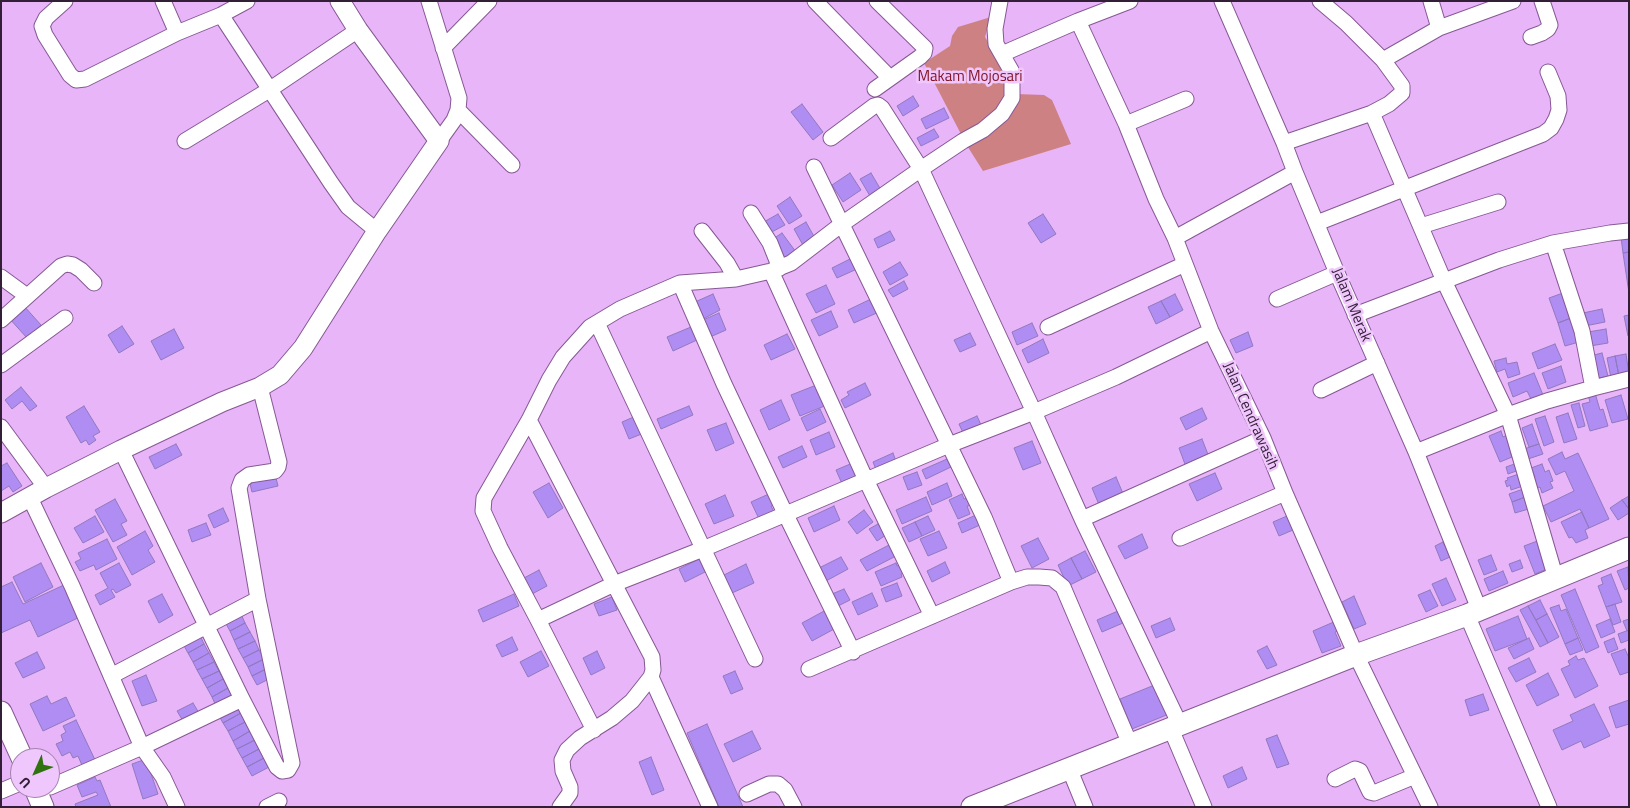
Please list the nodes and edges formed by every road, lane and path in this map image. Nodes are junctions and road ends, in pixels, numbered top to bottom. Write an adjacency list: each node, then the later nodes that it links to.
1 (65, 1): 20 (street)
2 (163, 1): 20 (street)
3 (247, 1): 16 (street)
4 (340, 1): 19 (street)
5 (429, 1): 22 (street)
6 (489, 1): 22 (street)
7 (816, 1): 26 (street)
8 (876, 1): 26 (street)
9 (1000, 1): 23 (street)
10 (1130, 1): 17 (street)
11 (1222, 1): 36 (street, Jalam Merak)
12 (1320, 1): 24 (street)
13 (1431, 1): 18 (street)
14 (1513, 1): 18 (street)
15 (1542, 1): 21 (street)
16 (221, 15): 20 (street); 28 (street)
17 (1078, 21): 23 (street); 32 (street, Jalan Cendrawasih)
18 (1439, 28): 24 (street)
19 (358, 30): 28 (street); 35 (street)
20 (177, 33)
21 (1530, 37)
22 (442, 48): 30 (street)
23 (1002, 54): 39 (street)
24 (1383, 60): 31 (street)
25 (1548, 72): 41 (street)
26 (890, 78): 27 (street)
27 (874, 89)
28 (269, 90): 34 (street); 47 (street)
29 (1186, 99): 32 (street)
30 (458, 110): 35 (street); 37 (street)
31 (1372, 113): 36 (street); 41 (street)
32 (1126, 124): 50 (street, Jalan Cendrawasih)
33 (832, 138): 39 (street)
34 (185, 141)
35 (439, 141): 47 (street)
36 (1284, 143): 40 (street, Jalam Merak)
37 (512, 165)
38 (814, 167): 45 (street)
39 (921, 169): 45 (street); 74 (street)
40 (1295, 172): 44 (street, Jalam Merak); 50 (street)
41 (1404, 188): 44 (street); 46 (street)
42 (1498, 202): 46 (street)
43 (751, 213): 53 (street)
44 (1317, 223): 54 (street, Jalam Merak)
45 (842, 224): 53 (street); 79 (street)
46 (1421, 226): 57 (street)
47 (376, 231): 71 (street)
48 (702, 231): 56 (street)
49 (1629, 231): 51 (street)
50 (1175, 238): 52 (street, Jalan Cendrawasih)
51 (1552, 243): 57 (street); 72 (street)
52 (1185, 264): 66 (street); 67 (street, Jalan Cendrawasih)
53 (776, 270): 56 (street); 82 (street)
54 (1337, 273): 61 (street); 62 (street, Jalam Merak)
55 (1, 277): 60 (street)
56 (736, 279): 59 (street)
57 (1444, 282): 62 (street); 75 (street)
58 (94, 283): 60 (street)
59 (680, 283): 65 (street); 86 (street)
60 (27, 296): 64 (street)
61 (1277, 299)
62 (1355, 314): 68 (street, Jalam Merak)
63 (66, 318): 69 (street)
64 (1, 320)
65 (596, 323): 76 (street); 89 (street)
66 (1048, 327)
67 (1211, 331): 74 (street); 78 (street, Jalan Cendrawasih)
68 (1376, 363): 73 (street); 81 (street, Jalam Merak)
69 (1, 365)
70 (1629, 379): 72 (street)
71 (260, 387): 80 (street); 94 (street)
72 (1593, 388): 75 (street)
73 (1321, 390)
74 (1034, 412): 79 (street); 87 (street)
75 (1508, 415): 81 (street); 91 (street)
76 (529, 420): 93 (street); 97 (street)
77 (1, 427): 83 (street)
78 (1263, 438): 84 (street, Jalan Cendrawasih); 87 (street)
79 (949, 445): 82 (street); 92 (street)
80 (121, 450): 83 (street); 98 (street)
81 (1416, 452): 95 (street, Jalam Merak)
82 (866, 480): 86 (street); 96 (street)
83 (38, 493): 85 (street); 103 (street)
84 (1285, 493): 88 (street); 100 (street, Jalan Cendrawasih)
85 (1, 513)
86 (785, 513): 89 (street); 99 (street)
87 (1082, 519): 107 (street)
88 (1180, 538)
89 (703, 549): 93 (street); 101 (street)
90 (1627, 553): 91 (main road)
91 (1556, 578): 95 (main road)
92 (1011, 582): 96 (street); 109 (street)
93 (614, 584): 97 (street); 104 (street)
94 (258, 600): 98 (street); 105 (street)
95 (1473, 612): 100 (main road); 126 (street, Jalam Merak)
96 (932, 616): 99 (street)
97 (538, 620): 108 (street)
98 (207, 626): 103 (street); 105 (street)
99 (853, 652): 102 (street)
100 (1356, 655): 107 (main road); 113 (street, Jalan Cendrawasih)
101 (755, 659)
102 (809, 669)
103 (111, 676): 110 (street)
104 (651, 678): 108 (street); 120 (street)
105 (242, 699): 110 (street)
106 (1, 712): 111 (main road)
107 (1175, 727): 109 (main road); 124 (street)
108 (594, 730): 119 (street)
109 (1130, 744): 112 (main road)
110 (142, 747): 115 (street); 118 (street)
111 (17, 748)
112 (1069, 768): 117 (main road); 123 (street)
113 (1415, 776): 114 (street); 125 (street, Jalan Cendrawasih)
114 (1335, 779)
115 (60, 782)
116 (746, 794): 121 (street)
117 (1008, 800): 122 (main road)
118 (177, 807)
119 (560, 807)
120 (710, 807)
121 (794, 807)
122 (972, 807)
123 (1084, 807)
124 (1204, 807)
125 (1430, 807)
126 (1548, 807)

